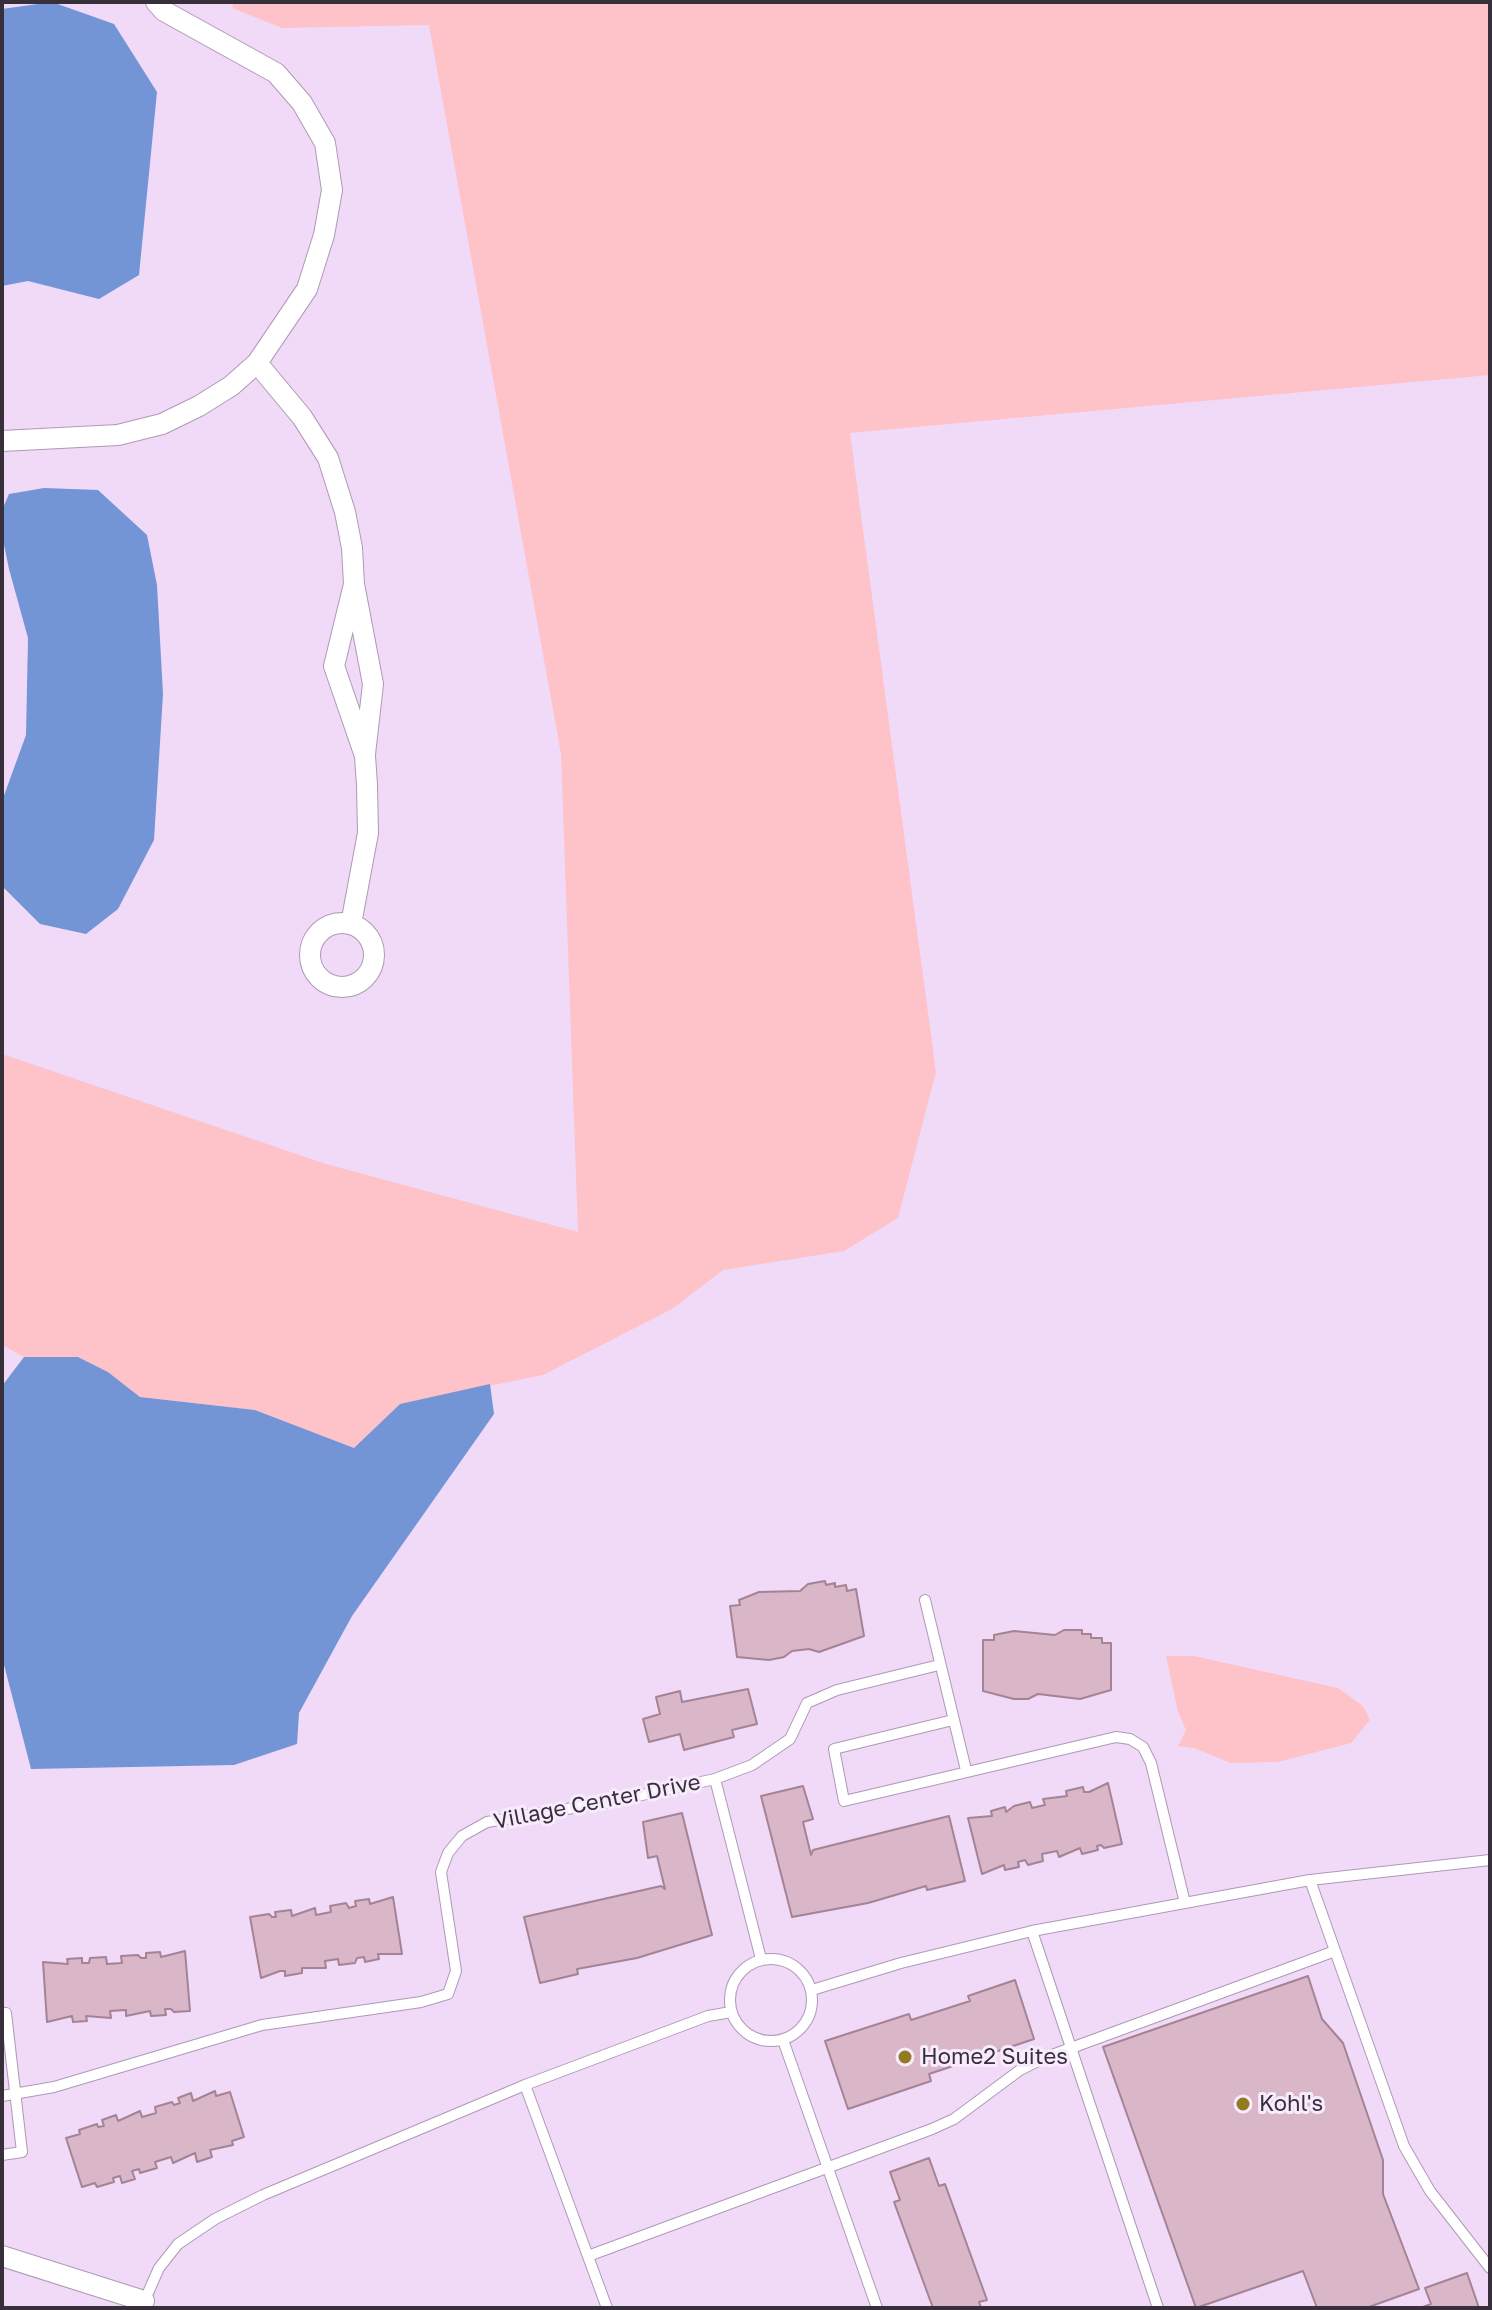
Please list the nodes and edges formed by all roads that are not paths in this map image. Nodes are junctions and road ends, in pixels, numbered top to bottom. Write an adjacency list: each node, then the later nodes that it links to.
1 (156, 2): 2 (street)
2 (257, 363): 3 (street); 4 (street)
3 (2, 441)
4 (354, 584): 5 (street); 5 (street)
5 (365, 756): 6 (street)
6 (351, 924)
7 (925, 1600): 8 (lane)
8 (939, 1665): 9 (lane); 11 (lane, Village Center Drive)
9 (953, 1720): 10 (lane); 10 (lane)
10 (966, 1770): 14 (lane)
11 (715, 1779): 17 (lane); 24 (lane, Village Center Drive)
12 (1490, 1860): 13 (lane)
13 (1310, 1880): 14 (lane); 16 (lane)
14 (1185, 1903): 15 (lane)
15 (1032, 1931): 18 (lane); 22 (lane)
16 (1335, 1951): 22 (lane); 30 (lane)
17 (761, 1959): 18 (lane); 19 (lane)
18 (812, 1990): 21 (lane)
19 (731, 2012): 21 (lane); 23 (lane)
20 (2, 2013): 24 (lane)
21 (783, 2040): 27 (lane)
22 (1071, 2046): 27 (lane); 34 (lane)
23 (525, 2085): 29 (lane); 31 (lane)
24 (17, 2094): 25 (lane, Village Center Drive); 26 (lane)
25 (2, 2096)
26 (2, 2155)
27 (828, 2166): 29 (lane); 33 (lane)
28 (2, 2256): 31 (street)
29 (588, 2256): 32 (lane)
30 (1490, 2268)
31 (143, 2305)
32 (607, 2308)
33 (877, 2308)
34 (1158, 2308)

